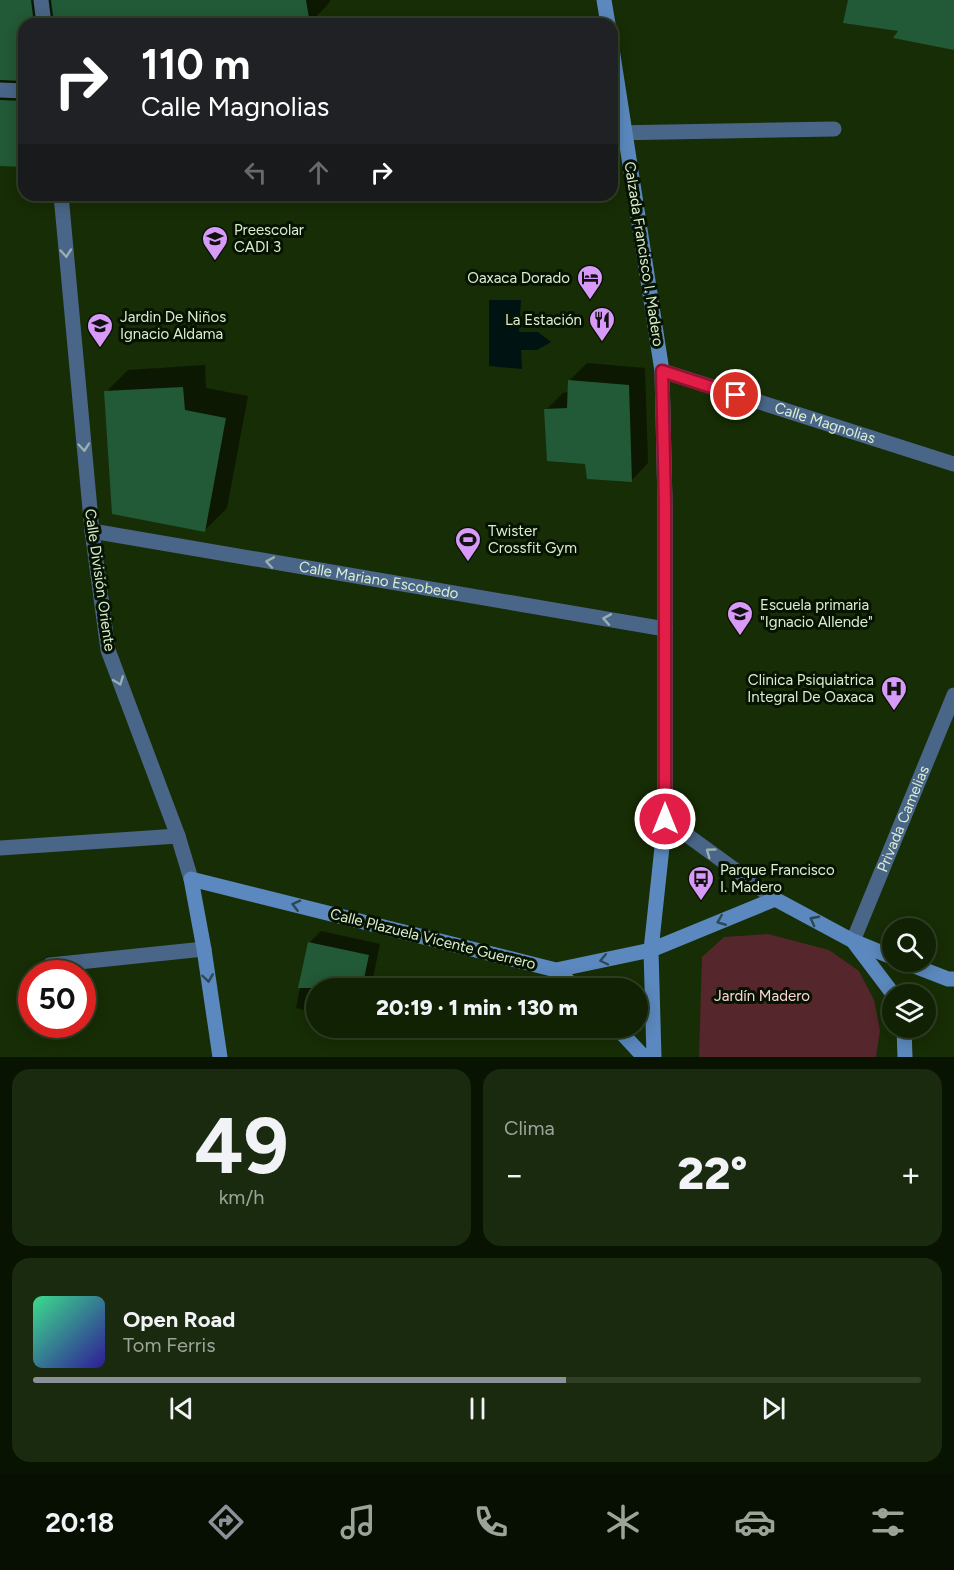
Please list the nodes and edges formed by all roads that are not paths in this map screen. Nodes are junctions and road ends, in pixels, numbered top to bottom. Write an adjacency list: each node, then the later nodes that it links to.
1 (41, 0): 3 (street)
2 (604, 0): 4 (main road)
3 (43, 18)
4 (607, 18)
5 (0, 90): 6 (street)
6 (18, 91)
7 (834, 129): 8 (street)
8 (619, 134): 10 (main road, Calzada Francisco I. Madero)
9 (62, 201): 12 (street, Calle División Oriente, one-way to 12)
10 (662, 371): 11 (street, Calle Magnolias); 13 (main road, Calzada Francisco I. Madero)
11 (954, 464)
12 (92, 531): 13 (street, Calle Mariano Escobedo, one-way to 12); 16 (street, Calle División Oriente, one-way to 16)
13 (665, 629): 15 (main road, Calzada Francisco I. Madero)
14 (954, 695): 20 (street, Privada Camelias)
15 (665, 819): 19 (street, one-way to 15); 22 (main road, Calzada Francisco I. Madero)
16 (178, 836): 17 (street); 18 (street, Calle División Oriente)
17 (0, 848)
18 (191, 879): 21 (main road, Calle División Oriente); 25 (main road, Calle Plazuela Vicente Guerrero, one-way to 18)
19 (775, 899): 20 (main road, one-way to 19); 22 (main road, Calle Plazuela Vicente Guerrero, one-way to 22)
20 (853, 941): 23 (main road); 29 (main road)
21 (204, 949): 24 (street); 32 (main road, Calle División Oriente, one-way to 32)
22 (651, 950): 25 (main road, Calle Plazuela Vicente Guerrero, one-way to 25); 34 (main road, Calzada Francisco I. Madero)
23 (882, 953)
24 (96, 960)
25 (556, 970): 27 (main road)
26 (928, 972): 28 (main road)
27 (565, 978)
28 (954, 979)
29 (885, 984)
30 (626, 1038): 33 (main road)
31 (904, 1038): 35 (main road)
32 (220, 1057)
33 (644, 1057)
34 (654, 1057)
35 (905, 1057)

